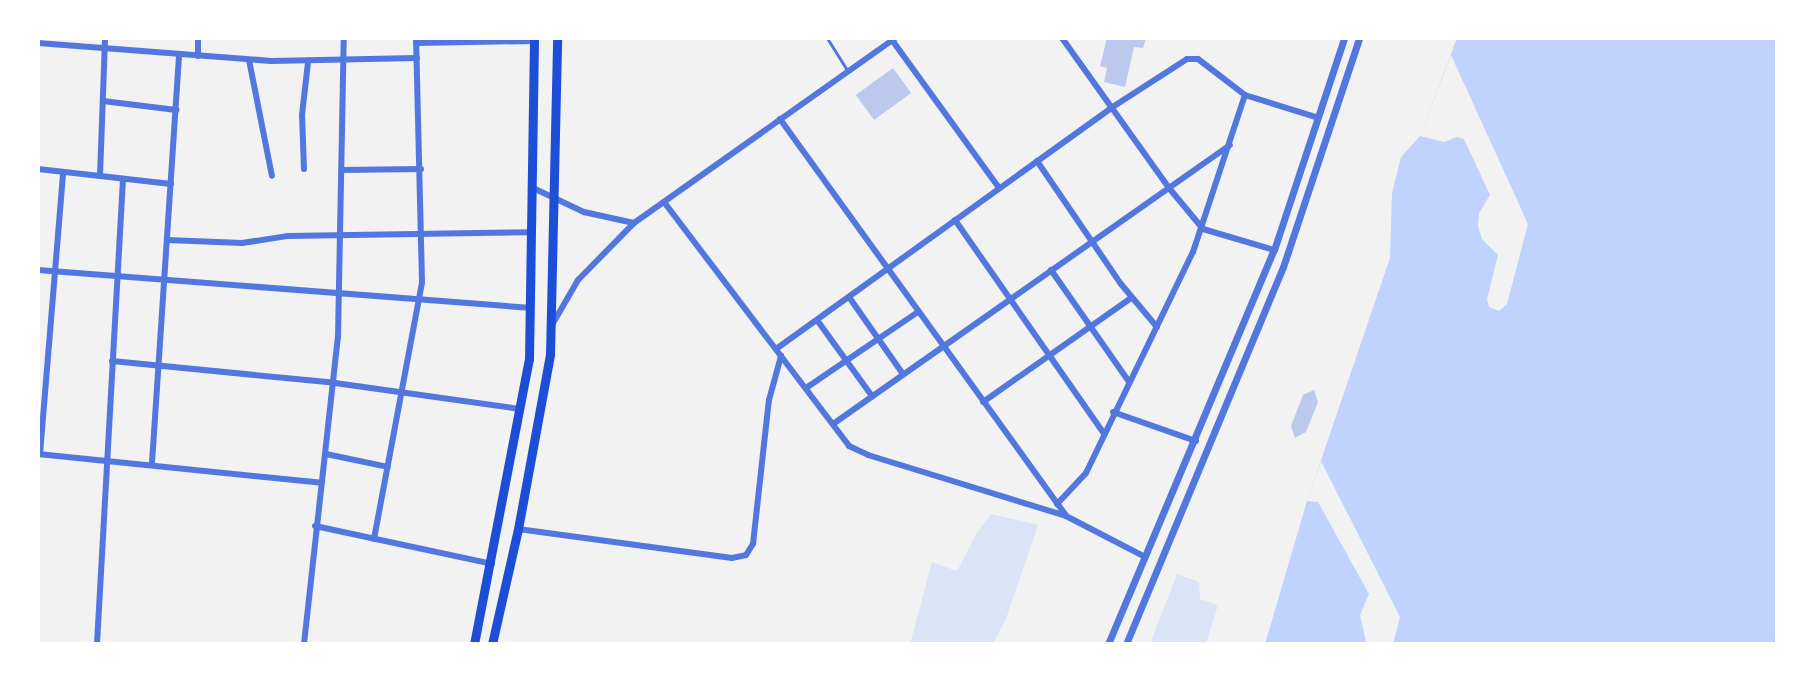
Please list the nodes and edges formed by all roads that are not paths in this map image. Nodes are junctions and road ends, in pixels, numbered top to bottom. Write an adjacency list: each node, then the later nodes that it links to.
1 (105, 38): 13 (street)
2 (198, 38): 15 (street)
3 (344, 38): 18 (street)
4 (557, 38): 41 (main road)
5 (827, 38): 20 (lane)
6 (1062, 38): 23 (street)
7 (1344, 38): 25 (street)
8 (1359, 38): 108 (street)
9 (534, 39): 11 (street); 38 (main road)
10 (893, 39): 20 (street); 39 (street)
11 (416, 40): 16 (street)
12 (38, 43): 13 (street)
13 (105, 47): 14 (street); 22 (street)
14 (179, 54): 15 (street); 24 (street)
15 (198, 56): 17 (street)
16 (417, 58): 18 (street); 31 (street)
17 (249, 60): 19 (street); 35 (street)
18 (344, 60): 19 (street); 32 (street)
19 (308, 62): 30 (street)
20 (848, 71): 26 (street)
21 (1245, 95): 23 (street); 25 (street); 27 (street)
22 (103, 101): 24 (street); 34 (street)
23 (1111, 108): 28 (street); 40 (street)
24 (176, 110): 37 (street)
25 (1319, 118): 51 (street)
26 (780, 119): 42 (street); 52 (street)
27 (1230, 145): 40 (street); 45 (street)
28 (1037, 161): 39 (street); 50 (street)
29 (38, 169): 33 (street)
30 (304, 169)
31 (421, 169): 32 (street); 46 (street)
32 (342, 170): 48 (street)
33 (63, 172): 34 (street); 55 (street)
34 (100, 176): 36 (street)
35 (272, 176)
36 (123, 179): 37 (street); 56 (street)
37 (171, 184): 49 (street)
38 (531, 187): 41 (street); 47 (main road)
39 (999, 188): 43 (street)
40 (1169, 188): 45 (street); 50 (street)
41 (554, 200): 44 (street); 66 (main road)
42 (664, 202): 44 (street); 71 (street)
43 (955, 220): 52 (street); 62 (street)
44 (634, 223): 66 (street)
45 (1203, 229): 51 (street); 68 (street)
46 (424, 232): 47 (street); 48 (street); 61 (street)
47 (532, 232): 63 (main road)
48 (341, 236): 49 (street); 58 (street)
49 (167, 240): 57 (street)
50 (1093, 241): 54 (street); 60 (street)
51 (1274, 250): 89 (street)
52 (887, 269): 59 (street); 64 (street)
53 (38, 270): 55 (street)
54 (1051, 270): 62 (street); 67 (street)
55 (55, 271): 56 (street); 74 (street)
56 (117, 275): 57 (street); 75 (street)
57 (164, 279): 58 (street); 77 (street)
58 (339, 293): 61 (street); 80 (street)
59 (849, 297): 65 (street); 69 (street)
60 (1131, 298): 67 (street); 68 (street)
61 (420, 299): 63 (street); 82 (street)
62 (1010, 299): 70 (street); 72 (street)
63 (532, 308): 85 (main road)
64 (918, 312): 69 (street); 70 (street)
65 (817, 320): 71 (street); 76 (street)
66 (552, 325): 99 (main road)
67 (1090, 327): 72 (street); 79 (street)
68 (1157, 327): 79 (street)
69 (878, 339): 76 (street); 78 (street)
70 (943, 346): 78 (street); 84 (street)
71 (779, 352): 81 (street); 99 (street)
72 (1049, 355): 84 (street); 88 (street)
73 (38, 356): 74 (street)
74 (48, 356): 90 (street)
75 (112, 361): 77 (street); 92 (street)
76 (846, 361): 81 (street); 83 (street)
77 (158, 366): 80 (street); 93 (street)
78 (903, 374): 83 (street)
79 (1129, 382): 86 (street)
80 (335, 383): 82 (street); 91 (street)
81 (806, 388): 87 (street)
82 (401, 393): 85 (street); 94 (street)
83 (872, 396): 87 (street)
84 (983, 402): 96 (street)
85 (522, 410): 102 (main road)
86 (1113, 412): 88 (street); 89 (street)
87 (833, 424): 97 (street)
88 (1103, 432): 96 (street)
89 (1196, 441): 101 (street)
90 (39, 454): 92 (street)
91 (326, 454): 94 (street); 95 (street)
92 (106, 460): 93 (street); 103 (street)
93 (152, 463): 95 (street)
94 (388, 467): 100 (street)
95 (322, 483): 98 (street)
96 (1057, 504): 97 (street)
97 (1066, 516): 101 (street)
98 (315, 526): 100 (street); 104 (street)
99 (518, 529): 106 (main road)
100 (374, 539): 102 (street)
101 (1145, 557): 107 (street)
102 (492, 564): 105 (main road)
103 (97, 644)
104 (304, 644)
105 (474, 644)
106 (492, 644)
107 (1108, 644)
108 (1126, 644)

